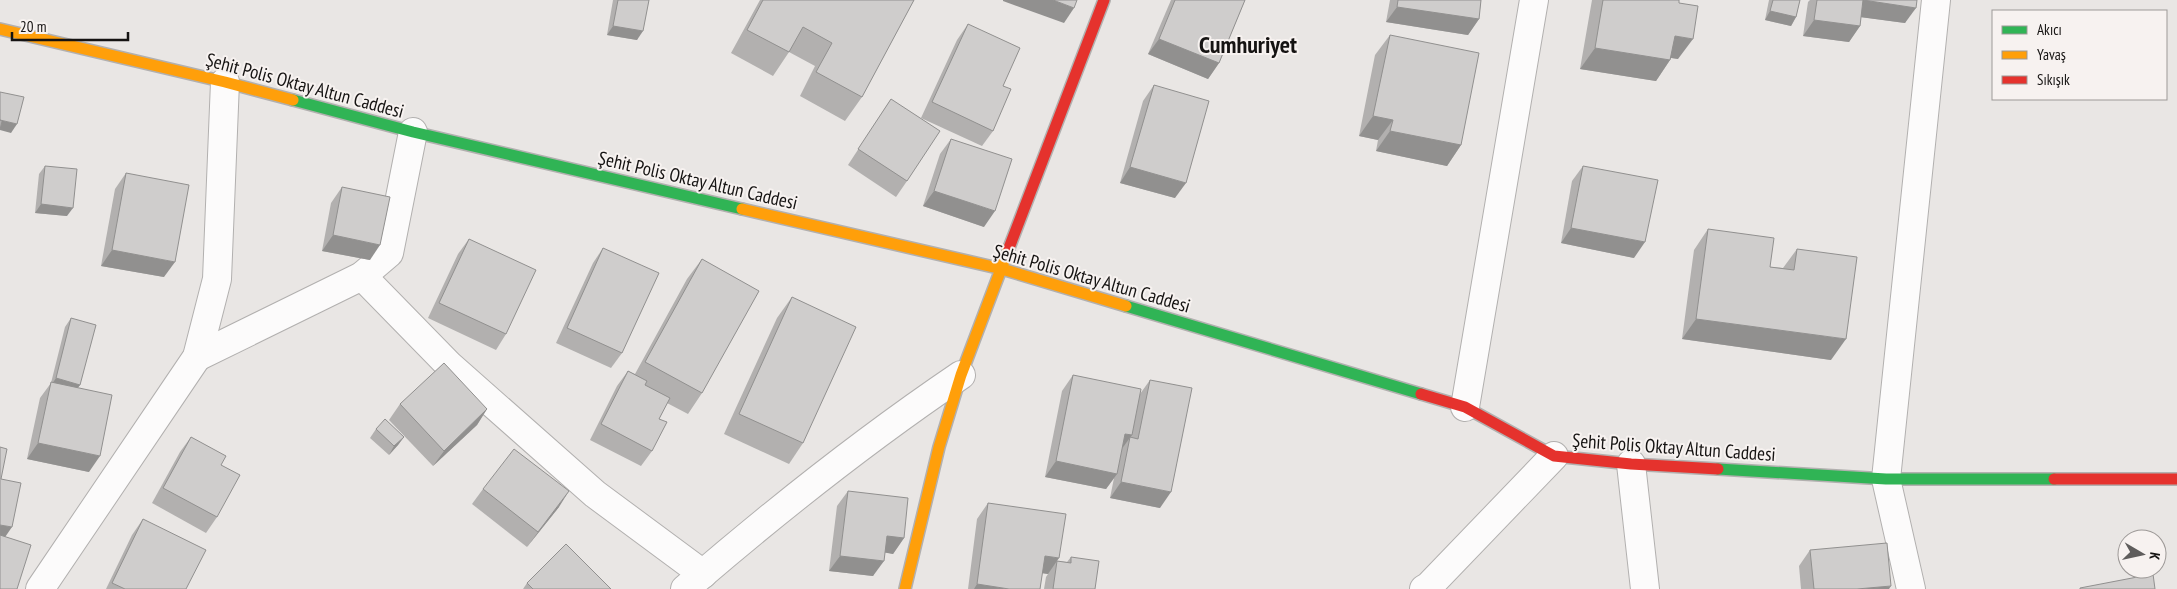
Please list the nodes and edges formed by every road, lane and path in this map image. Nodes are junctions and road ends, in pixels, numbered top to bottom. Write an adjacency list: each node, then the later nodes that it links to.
1 (1104, 0): 7 (street)
2 (1534, 0): 11 (street)
3 (1936, 0): 14 (street)
4 (0, 29): 5 (street, Şehit Polis Oktay Altun Caddesi)
5 (225, 82): 6 (street, Şehit Polis Oktay Altun Caddesi); 9 (street)
6 (413, 132): 7 (street, Şehit Polis Oktay Altun Caddesi); 8 (street)
7 (1002, 268): 10 (street); 11 (street, Şehit Polis Oktay Altun Caddesi)
8 (362, 276): 9 (street); 16 (street)
9 (197, 357): 17 (street)
10 (961, 375): 16 (street); 18 (street)
11 (1465, 407): 12 (street, Şehit Polis Oktay Altun Caddesi)
12 (1554, 456): 13 (street, Şehit Polis Oktay Altun Caddesi); 19 (street)
13 (1631, 464): 14 (street, Şehit Polis Oktay Altun Caddesi); 20 (street)
14 (1886, 479): 15 (street, Şehit Polis Oktay Altun Caddesi); 21 (street)
15 (2177, 480)
16 (694, 581)
17 (40, 589)
18 (905, 589)
19 (1424, 589)
20 (1645, 589)
21 (1911, 589)

